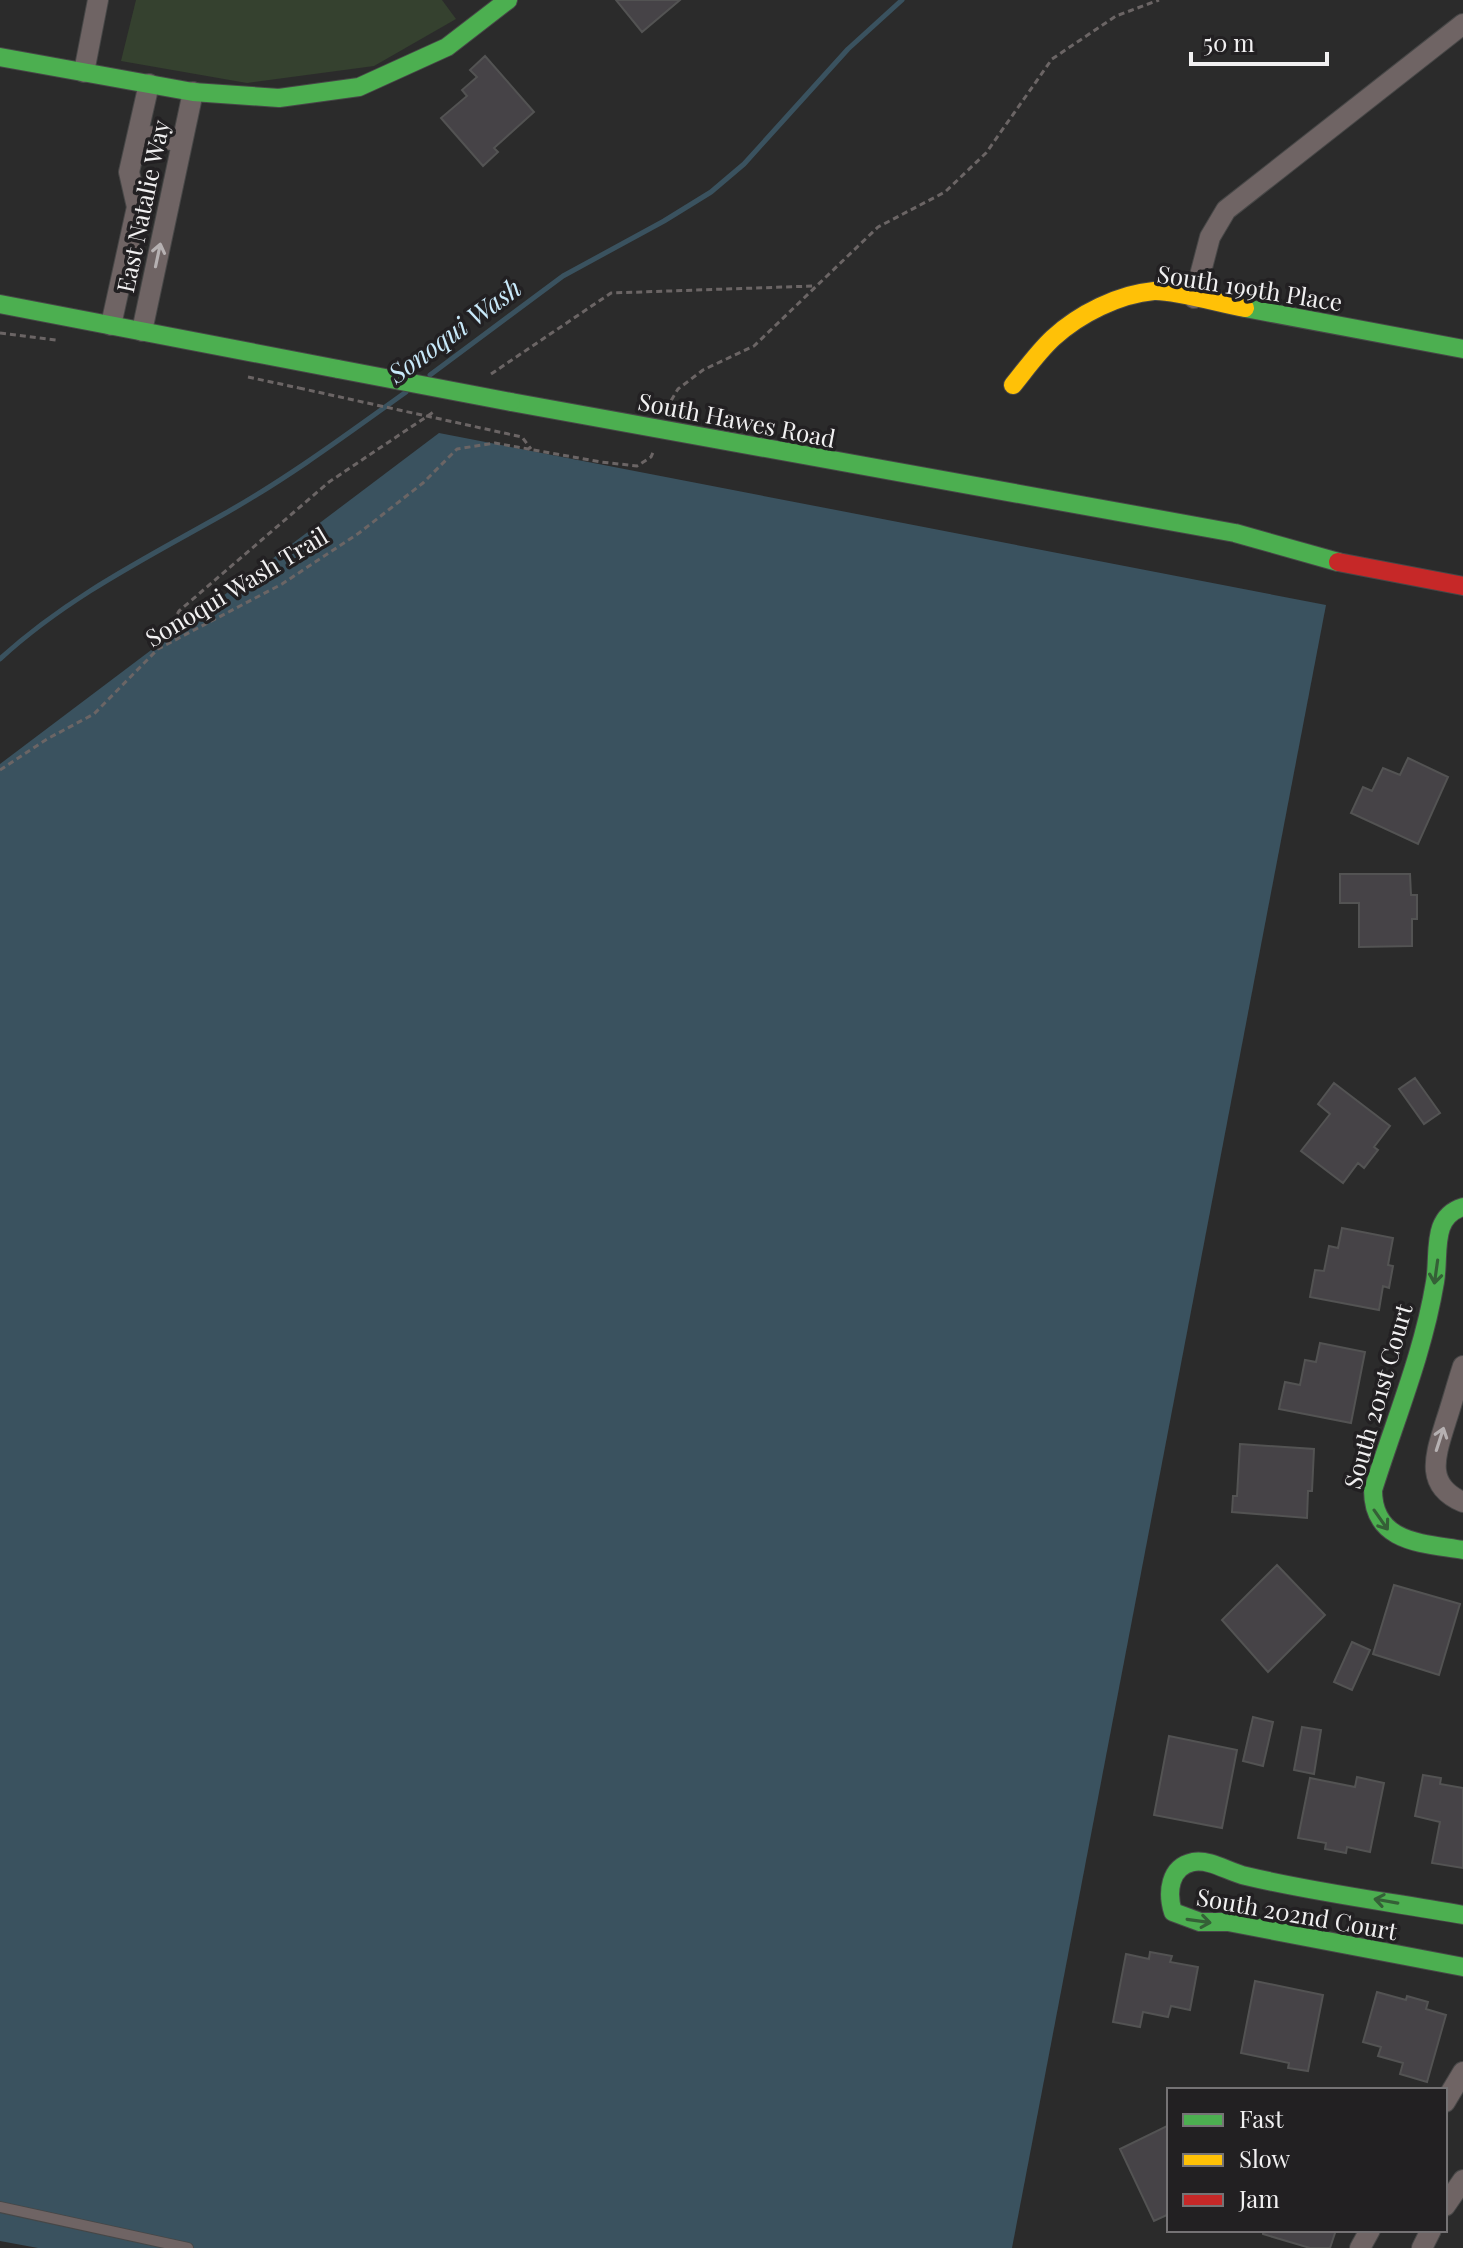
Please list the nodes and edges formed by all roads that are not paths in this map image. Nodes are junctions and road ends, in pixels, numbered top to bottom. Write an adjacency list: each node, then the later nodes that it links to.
1 (98, 0): 5 (street)
2 (508, 0): 7 (street)
3 (1463, 24): 10 (street)
4 (0, 57): 5 (street)
5 (84, 72): 6 (street)
6 (149, 84): 7 (street); 8 (street, East Natalie Way)
7 (193, 92): 9 (street, East Natalie Way)
8 (138, 134): 9 (street); 12 (street, East Natalie Way)
9 (182, 142): 13 (street, East Natalie Way, one-way to 9)
10 (1194, 298): 14 (street, South 199th Place); 15 (street, South 199th Place)
11 (0, 304): 12 (street, South Hawes Road)
12 (111, 325): 13 (street, South Hawes Road)
13 (142, 331): 16 (street, South Hawes Road, bridge)
14 (1463, 349)
15 (1013, 385)
16 (1463, 586)
17 (1463, 1207): 20 (street, South 201st Court, one-way to 20)
18 (1463, 1366): 19 (street, one-way to 18)
19 (1463, 1502)
20 (1463, 1550)
21 (1463, 1915): 22 (street, South 202nd Court, one-way to 22)
22 (1463, 1967)
23 (1463, 2072): 24 (street)
24 (1447, 2099)
25 (1463, 2180): 26 (street)
26 (1447, 2203)
27 (0, 2207): 28 (lane)
28 (188, 2248)

